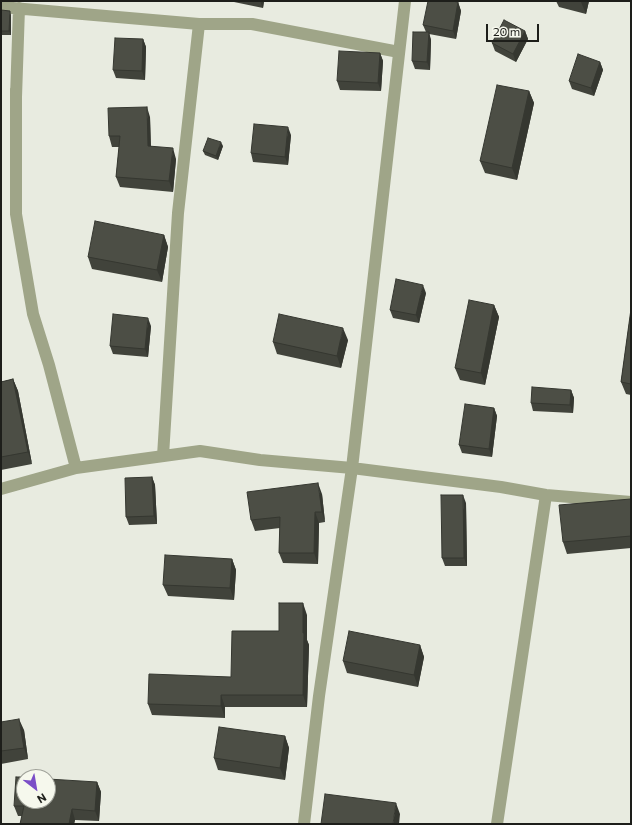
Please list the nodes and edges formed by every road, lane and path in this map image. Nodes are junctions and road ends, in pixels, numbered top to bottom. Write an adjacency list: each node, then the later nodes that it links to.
1 (405, 1): 5 (street)
2 (1, 7): 3 (street)
3 (19, 8): 4 (street); 6 (street)
4 (199, 24): 5 (street); 8 (street)
5 (399, 52): 10 (street)
6 (16, 89): 7 (street); 9 (street)
7 (13, 168)
8 (163, 456): 9 (street); 10 (street)
9 (76, 468): 11 (street)
10 (352, 468): 12 (street); 14 (street)
11 (1, 489)
12 (546, 495): 13 (street); 15 (street)
13 (631, 502)
14 (304, 824)
15 (497, 824)

